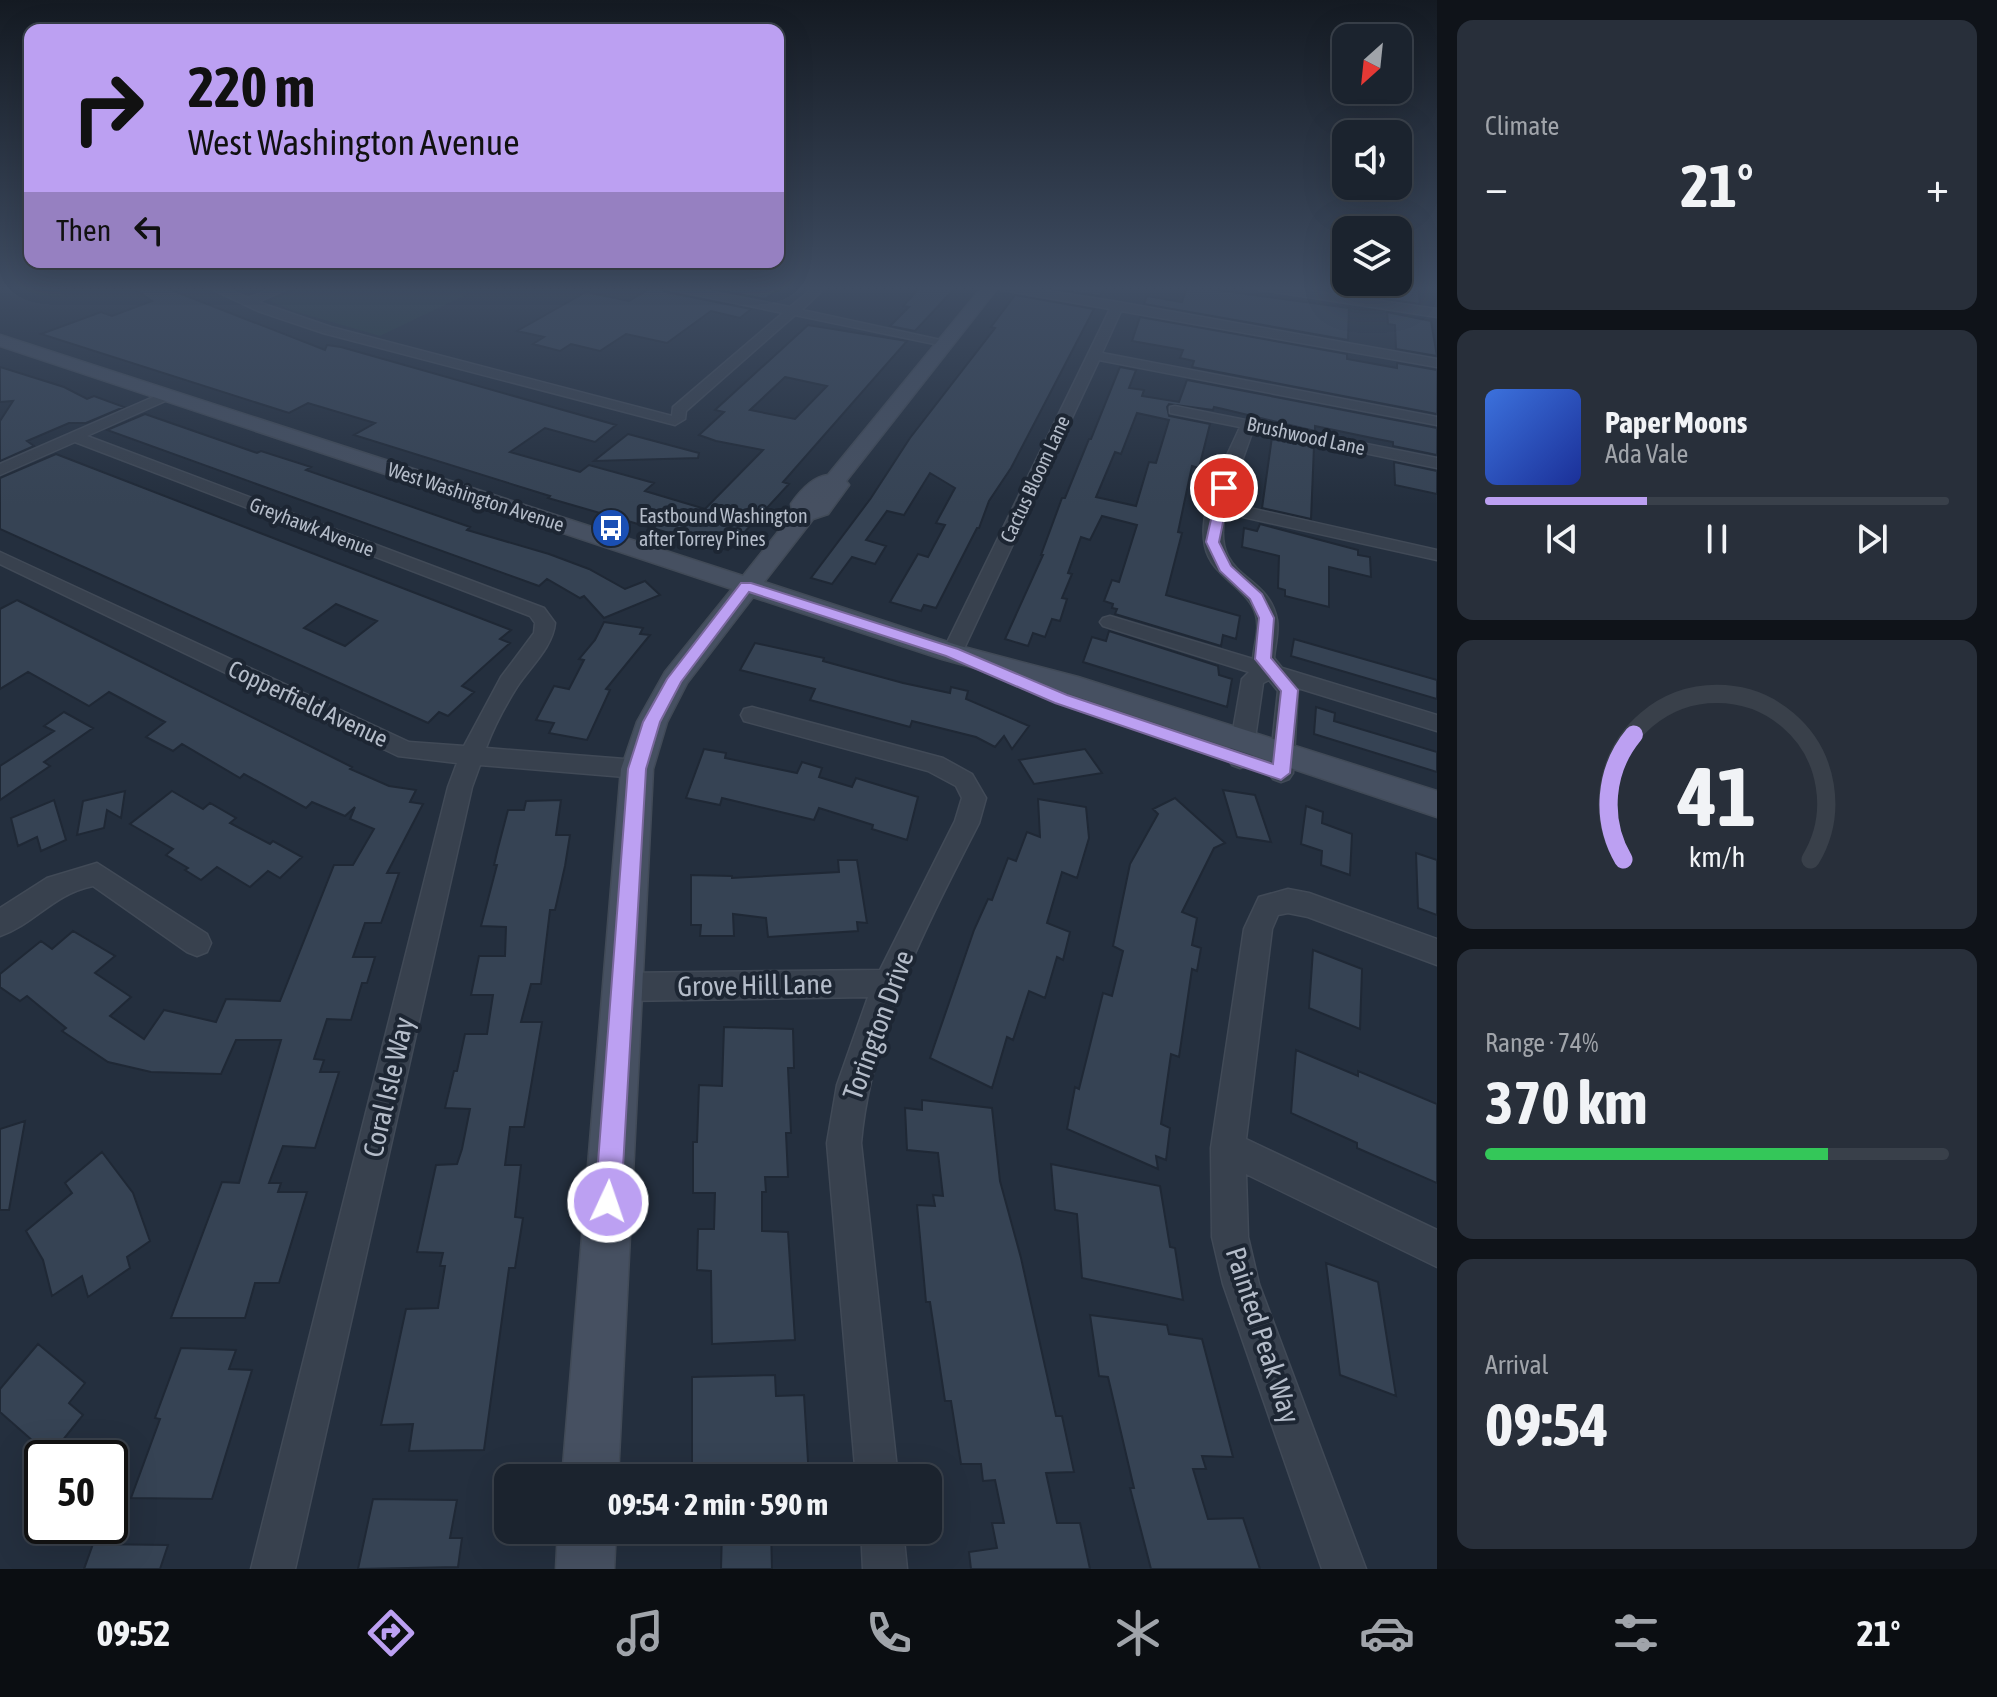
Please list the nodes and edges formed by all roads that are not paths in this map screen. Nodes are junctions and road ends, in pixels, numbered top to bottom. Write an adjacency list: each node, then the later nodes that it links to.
1 (58, 359): 9 (main road, West Washington Avenue)
2 (436, 359): 3 (street)
3 (737, 359)
4 (930, 359): 19 (main road)
5 (1091, 359): 22 (street, Cactus Bloom Lane)
6 (1115, 359): 11 (street)
7 (1416, 359): 8 (street)
8 (1437, 363)
9 (167, 395): 13 (street); 19 (main road, West Washington Avenue)
10 (1175, 410): 12 (street, Brushwood Lane)
11 (1437, 421)
12 (1248, 425): 14 (street, Brushwood Lane); 16 (street)
13 (75, 437): 15 (street); 21 (street, Greyhawk Avenue)
14 (1437, 463)
15 (0, 470)
16 (1218, 506): 17 (street); 23 (street)
17 (1437, 555)
18 (0, 557): 27 (street, Copperfield Avenue)
19 (746, 586): 22 (main road, West Washington Avenue); 29 (main road)
20 (1110, 622): 23 (street)
21 (545, 623): 27 (street, Coral Isle Way)
22 (952, 653): 26 (main road, West Washington Avenue)
23 (1270, 671): 25 (street); 26 (street); 28 (street)
24 (752, 715): 35 (street, Torington Drive)
25 (1437, 723)
26 (1241, 750): 28 (main road, West Washington Avenue)
27 (472, 756): 29 (street, Copperfield Avenue); 43 (street, Coral Isle Way)
28 (1282, 763): 30 (main road, West Washington Avenue); 31 (main road, West Washington Avenue)
29 (637, 769): 36 (main road)
30 (1437, 804)
31 (1437, 825)
32 (0, 924): 33 (street)
33 (197, 943)
34 (1437, 952): 37 (street, Painted Peak Way)
35 (889, 983): 36 (street, Grove Hill Lane); 40 (street, Torington Drive)
36 (622, 987): 39 (main road)
37 (1228, 1148): 38 (street); 46 (street, Painted Peak Way)
38 (1437, 1249)
39 (591, 1464)
40 (876, 1464)
41 (586, 1544): 44 (main road)
42 (883, 1544): 45 (street)
43 (273, 1569)
44 (585, 1569)
45 (885, 1569)
46 (1344, 1569)

